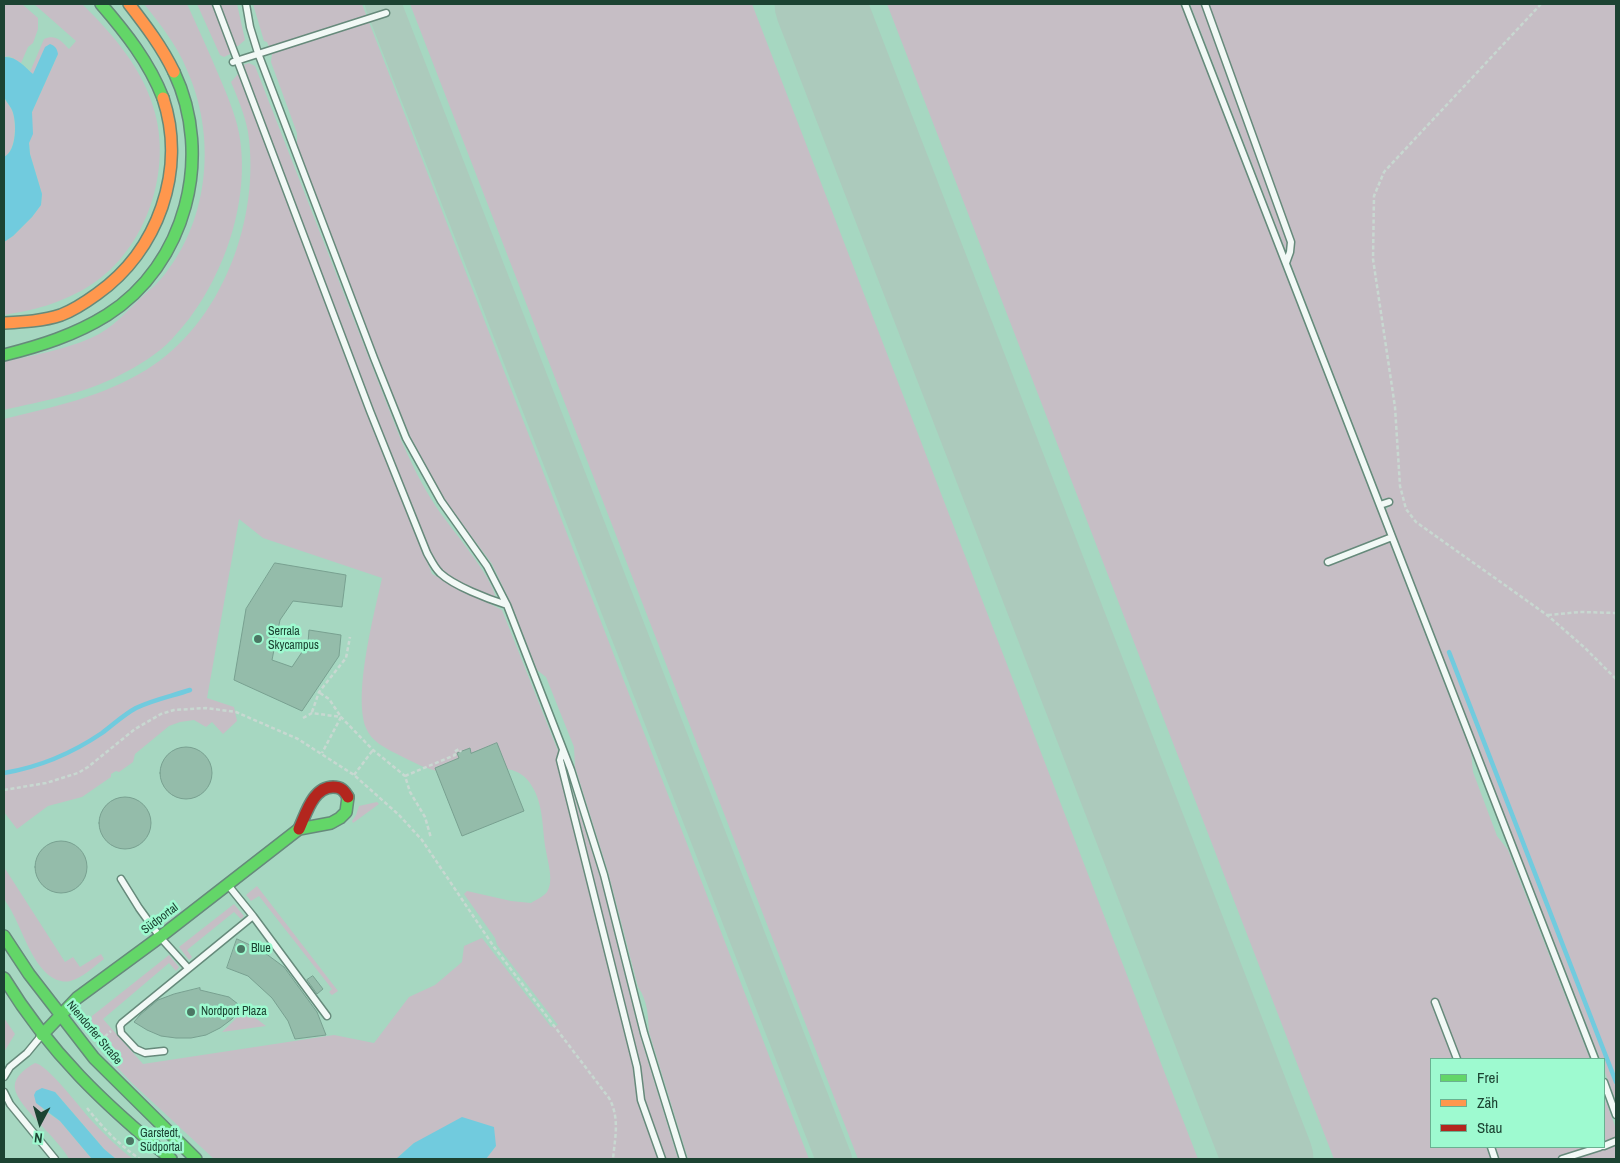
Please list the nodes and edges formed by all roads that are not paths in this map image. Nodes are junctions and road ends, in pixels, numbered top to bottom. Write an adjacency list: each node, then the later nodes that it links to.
1 (100, 4): 11 (main road)
2 (129, 4): 14 (main road)
3 (216, 4): 9 (lane)
4 (246, 4): 8 (lane)
5 (1185, 4): 10 (lane)
6 (1205, 4): 10 (lane)
7 (386, 13): 8 (lane)
8 (258, 53): 9 (lane); 19 (lane)
9 (235, 61): 19 (lane)
10 (1286, 263): 16 (lane)
11 (61, 314): 12 (main road); 13 (main road)
12 (4, 323)
13 (10, 334)
14 (4, 355)
15 (1389, 502): 16 (lane)
16 (1380, 505): 17 (lane)
17 (1392, 536): 18 (lane); 35 (lane)
18 (1328, 562)
19 (506, 605): 20 (lane)
20 (563, 750): 44 (lane); 45 (lane)
21 (299, 829): 21 (main road, Südportal); 23 (main road, Südportal)
22 (121, 879): 26 (lane)
23 (228, 884): 24 (lane); 26 (main road, Südportal)
24 (253, 916): 27 (lane); 31 (lane)
25 (4, 936): 30 (main road, Niendorfer Straße)
26 (160, 937): 27 (lane); 30 (main road, Südportal)
27 (188, 968): 33 (lane)
28 (4, 978): 32 (main road)
29 (1435, 1002): 34 (lane)
30 (60, 1015): 32 (main road, Südportal); 43 (main road, Niendorfer Straße)
31 (327, 1016)
32 (42, 1035): 36 (lane); 42 (main road)
33 (164, 1051)
34 (1457, 1058)
35 (1595, 1058)
36 (4, 1078)
37 (1605, 1085): 39 (lane)
38 (4, 1092): 41 (lane)
39 (1616, 1115)
40 (1597, 1148): 46 (lane)
41 (55, 1159)
42 (171, 1159)
43 (196, 1159)
44 (662, 1159)
45 (683, 1159)
46 (1562, 1159)

